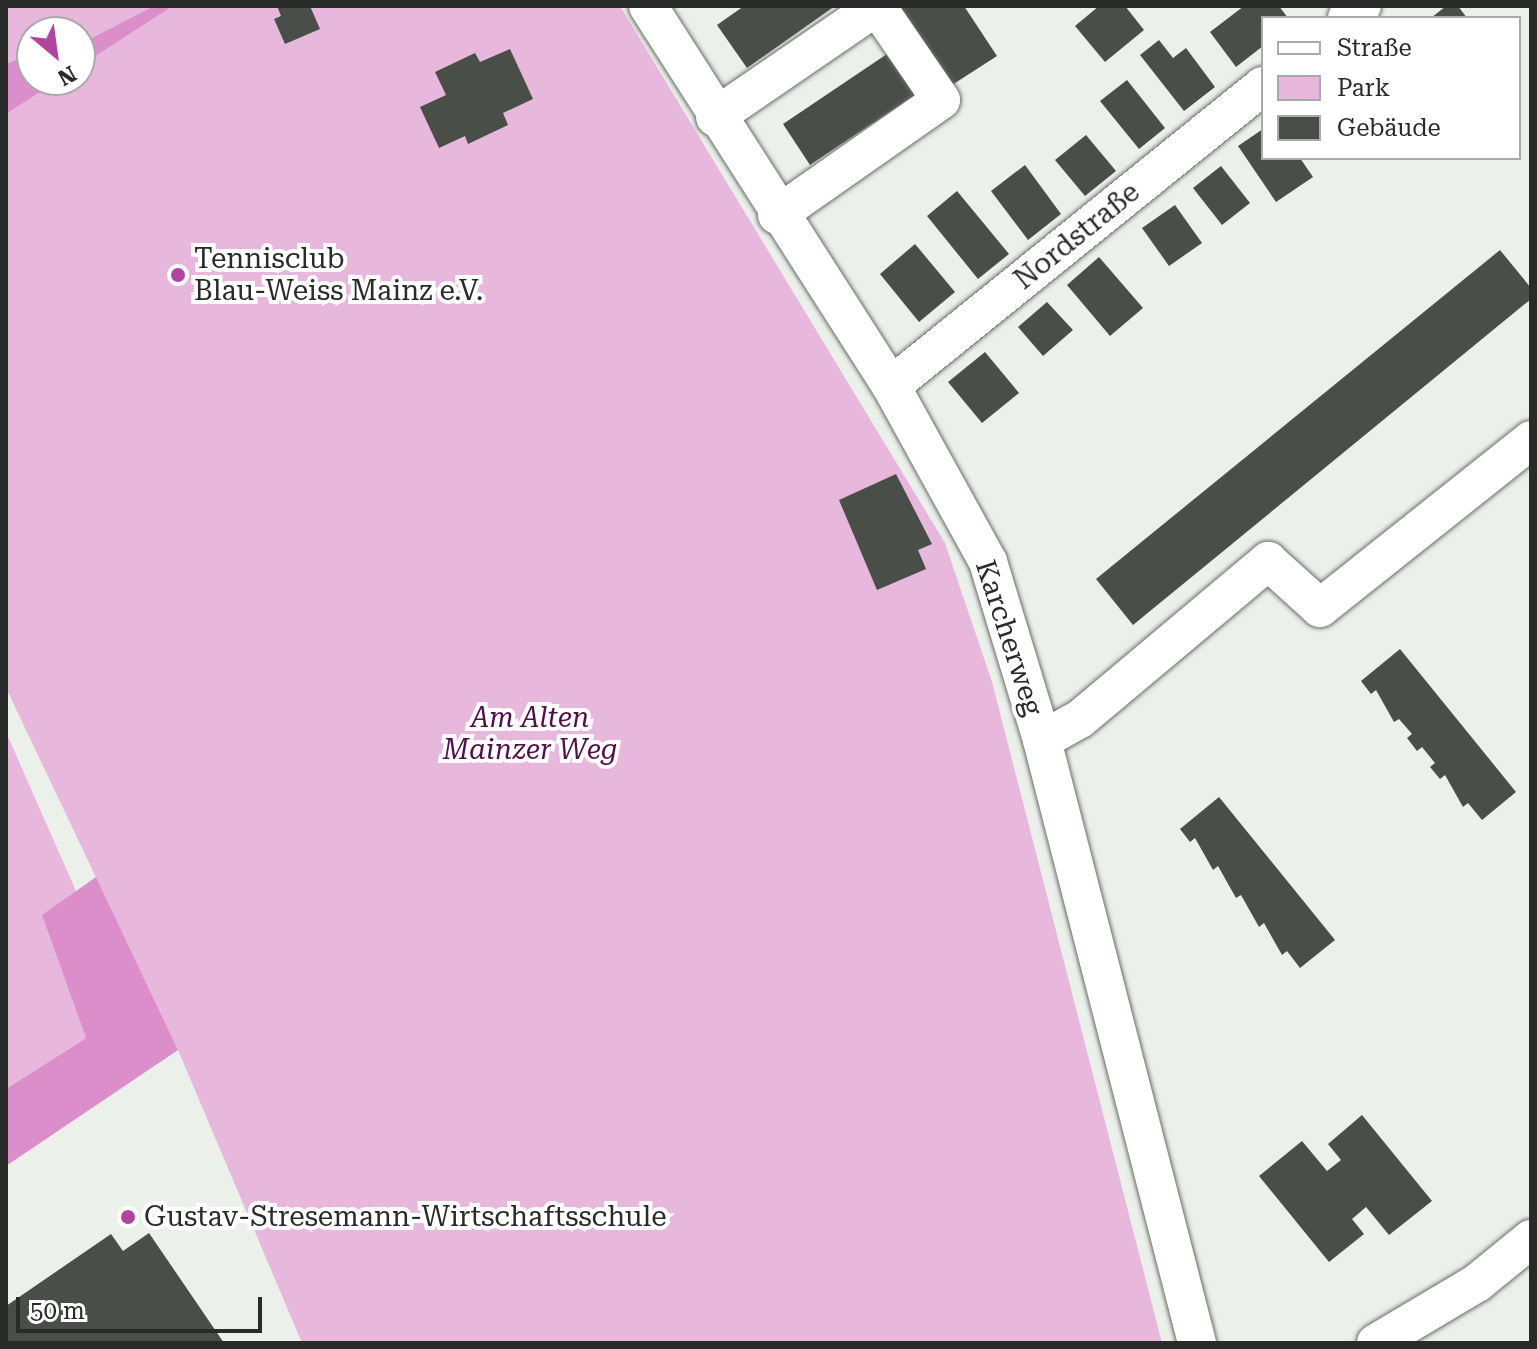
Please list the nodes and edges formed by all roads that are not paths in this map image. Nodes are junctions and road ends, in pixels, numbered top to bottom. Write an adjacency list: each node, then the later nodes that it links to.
1 (648, 6): 4 (street, Karcherweg)
2 (878, 7): 4 (street); 5 (street)
3 (1261, 88): 6 (street, Nordstraße)
4 (715, 117): 5 (street, Karcherweg)
5 (777, 215): 6 (street, Karcherweg)
6 (891, 386): 8 (street, Karcherweg)
7 (1531, 440): 8 (street)
8 (1042, 740): 10 (street, Karcherweg)
9 (1531, 1239): 11 (street)
10 (1197, 1343)
11 (1376, 1343)

